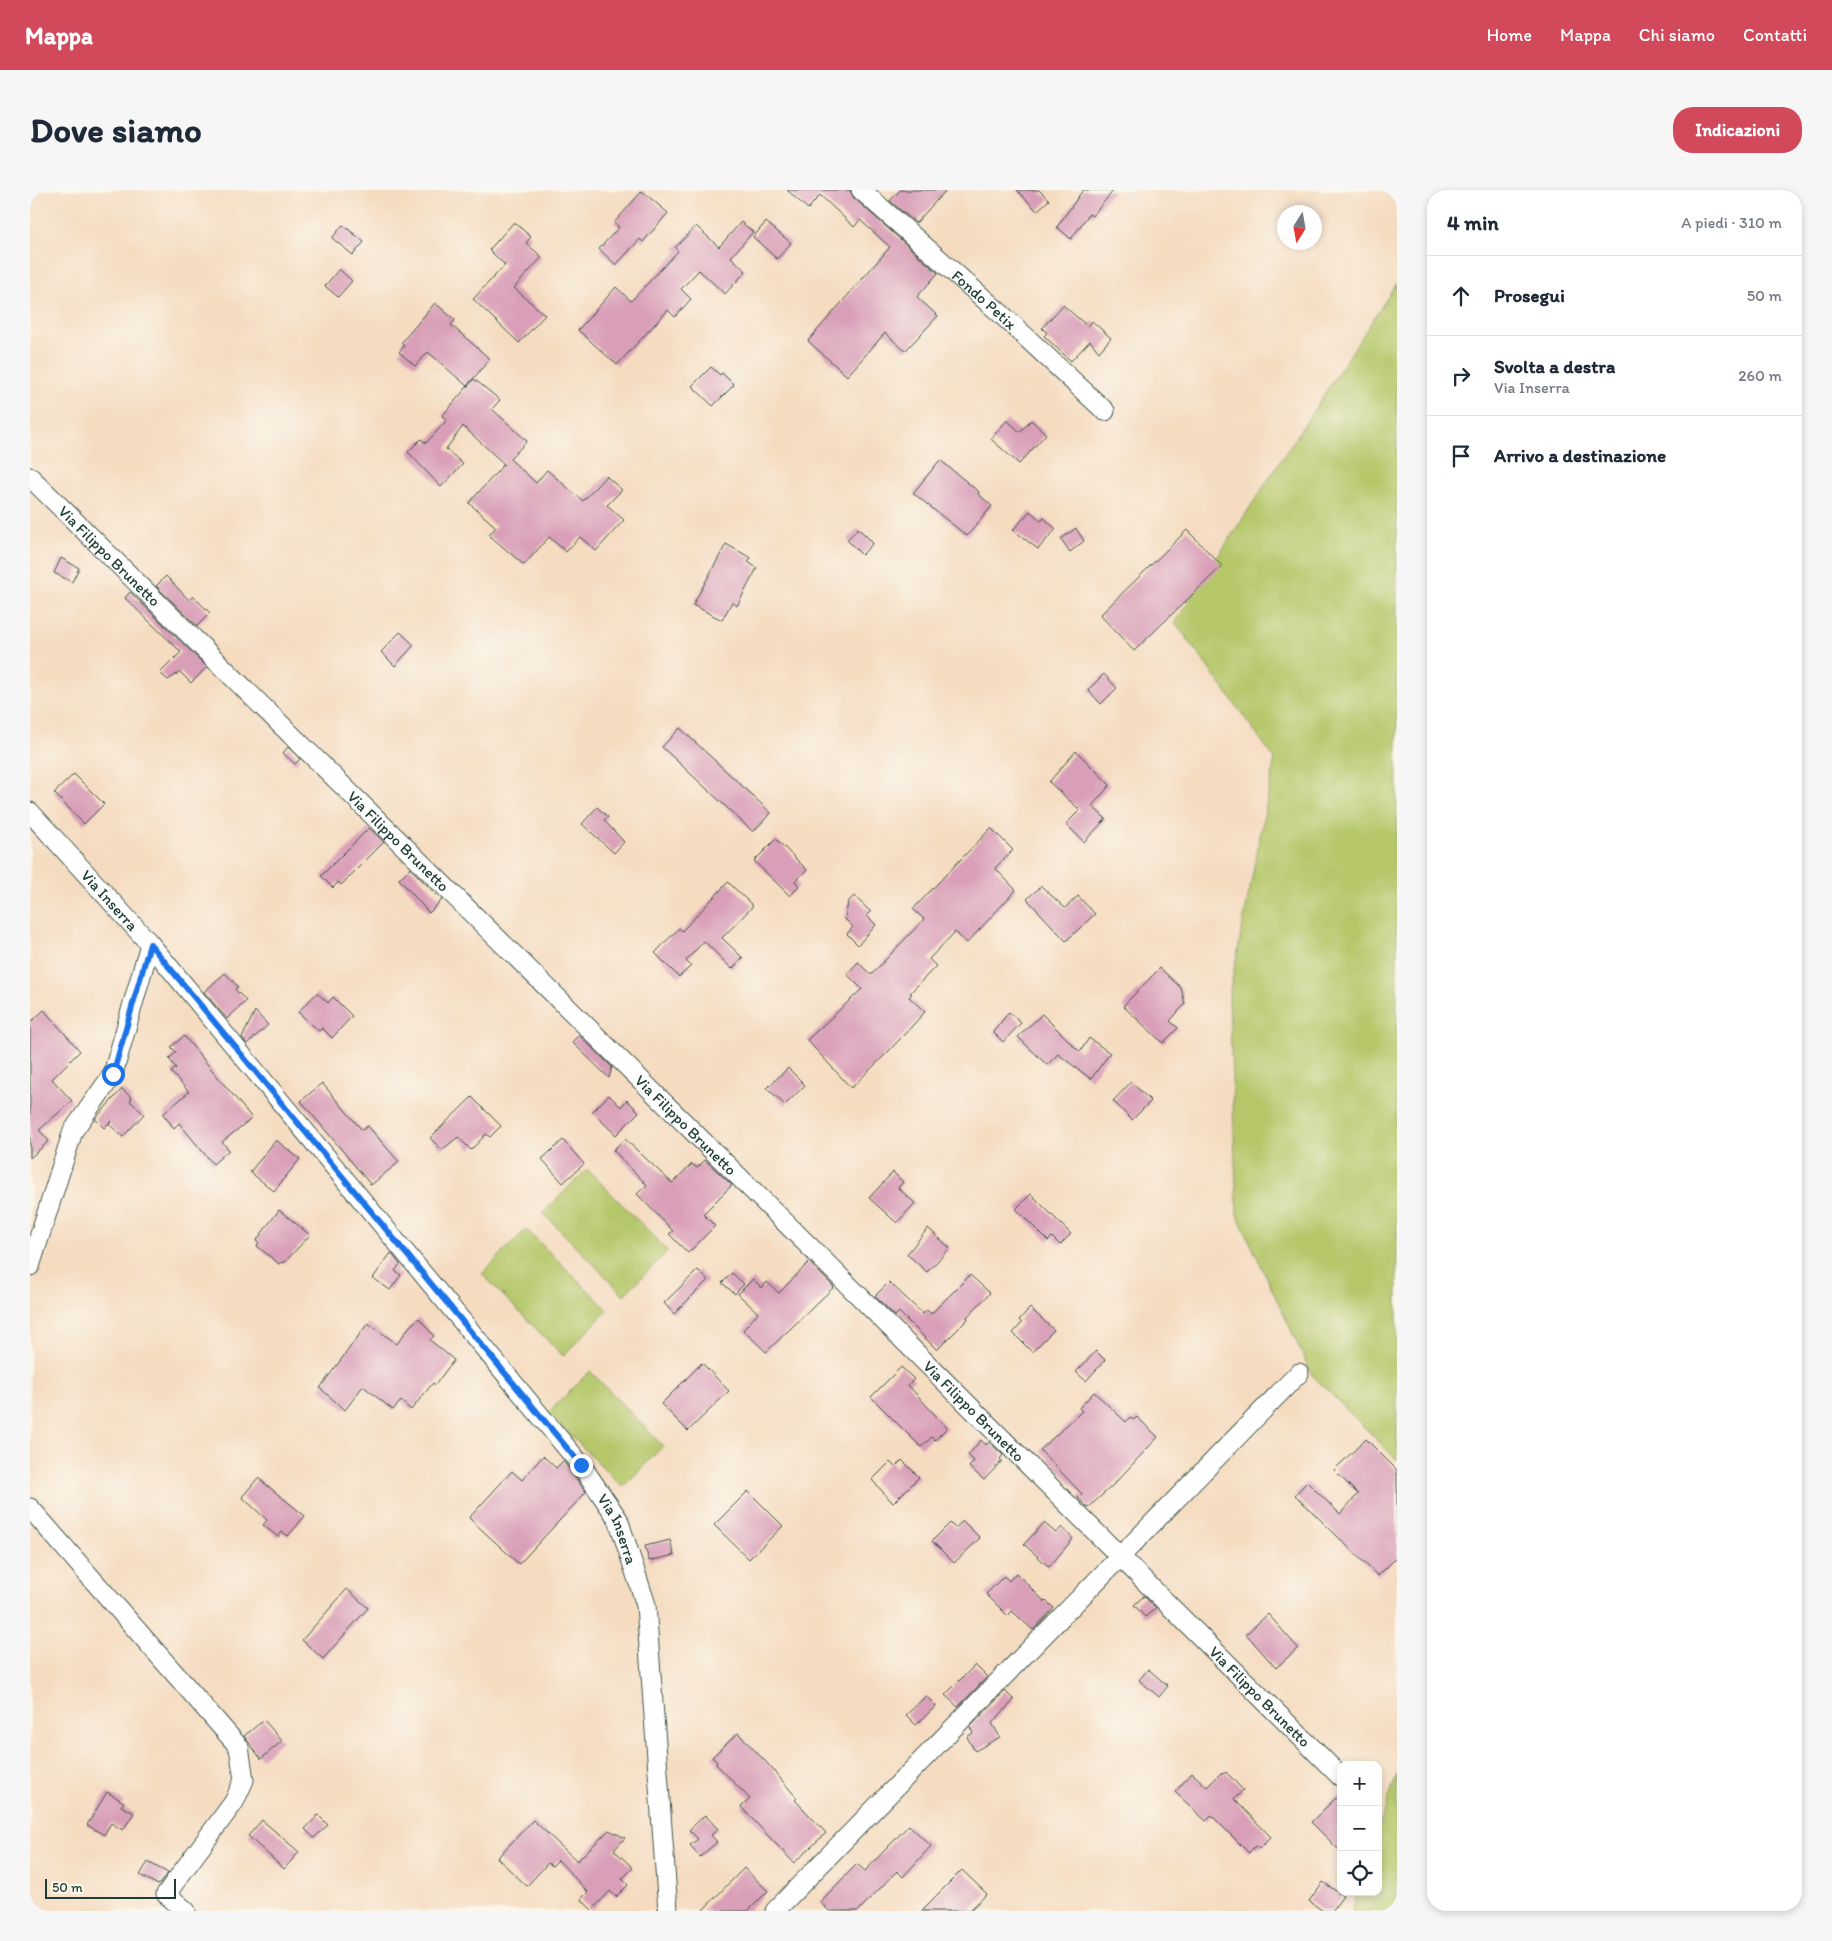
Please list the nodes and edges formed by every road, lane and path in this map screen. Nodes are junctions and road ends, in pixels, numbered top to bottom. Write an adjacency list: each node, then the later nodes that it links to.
1 (861, 190): 2 (street, Fondo Petix)
2 (1105, 411)
3 (30, 477): 9 (street, Via Filippo Brunetto)
4 (30, 812): 5 (street, Via Inserra)
5 (150, 944): 6 (street); 12 (street, Via Inserra)
6 (30, 1266)
7 (1299, 1373): 9 (street)
8 (30, 1508): 11 (street)
9 (1120, 1557): 10 (street, Via Filippo Brunetto); 13 (street)
10 (1337, 1773)
11 (186, 1911)
12 (668, 1911)
13 (775, 1911)

